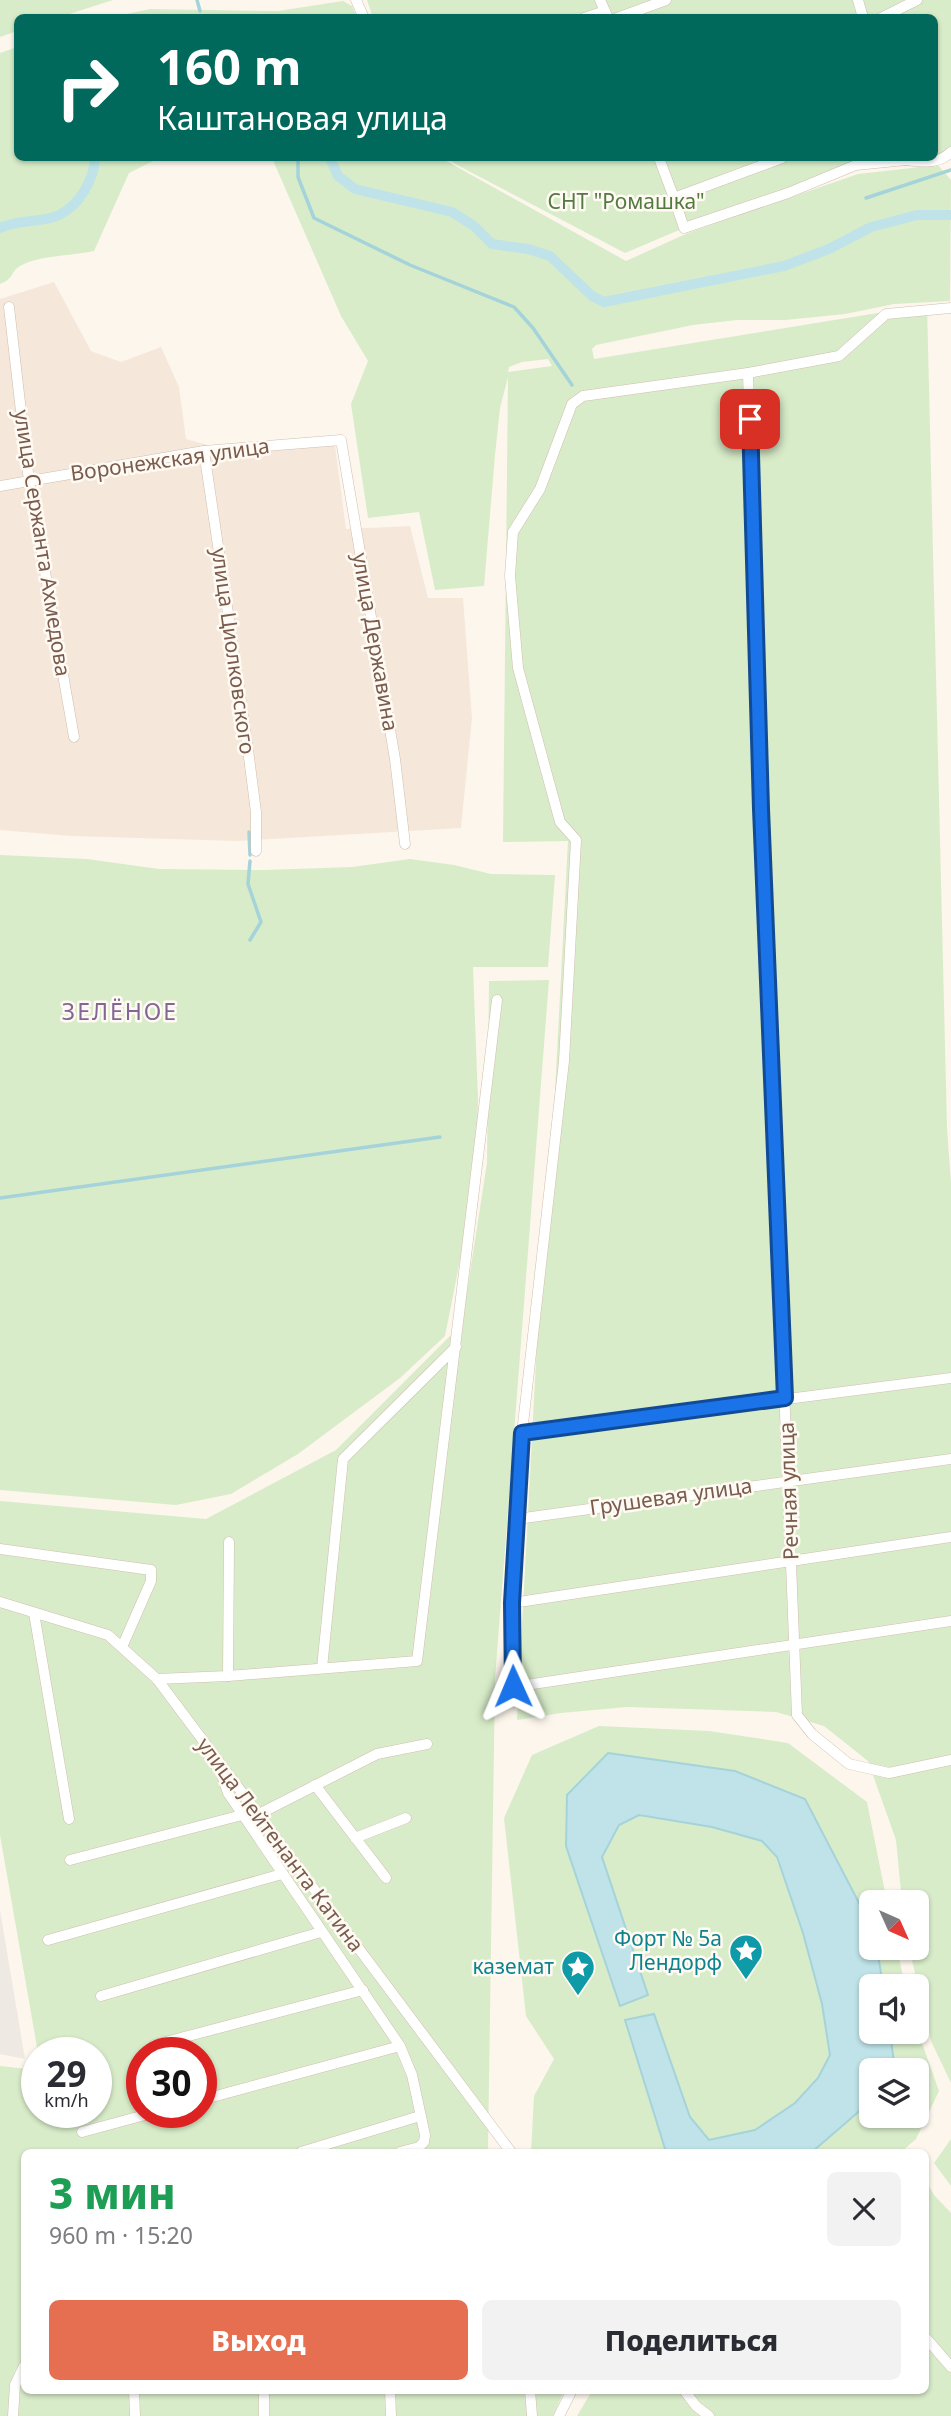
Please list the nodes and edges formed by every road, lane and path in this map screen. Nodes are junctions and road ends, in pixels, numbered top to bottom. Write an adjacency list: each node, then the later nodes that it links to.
1 (600, 0): 4 (street)
2 (666, 0): 5 (street)
3 (917, 0): 6 (street)
4 (606, 14)
5 (628, 14)
6 (889, 14)
7 (660, 161): 10 (street)
8 (774, 161): 10 (street)
9 (889, 161): 10 (street)
10 (674, 198)
11 (9, 307): 16 (street, улица Сержанта Ахмедова)
12 (951, 308): 13 (street)
13 (748, 373): 24 (street, Речная улица); 25 (street)
14 (341, 440): 15 (street, Воронежская улица); 19 (street, улица Державина)
15 (204, 451): 16 (street, Воронежская улица); 20 (street, улица Циолковского)
16 (29, 481): 17 (street, Воронежская улица); 18 (street, улица Сержанта Ахмедова)
17 (0, 486)
18 (74, 737)
19 (405, 844)
20 (256, 851)
21 (497, 1000): 22 (street)
22 (457, 1347): 39 (street); 39 (street)
23 (951, 1378): 24 (street)
24 (785, 1398): 25 (street); 27 (street, Речная улица)
25 (522, 1433): 28 (street)
26 (951, 1459): 27 (street, Грушевая улица)
27 (789, 1481): 28 (street, Грушевая улица); 32 (street, Речная улица)
28 (517, 1519): 34 (street)
29 (951, 1537): 32 (street)
30 (229, 1542): 40 (street)
31 (0, 1549): 38 (street)
32 (792, 1563): 34 (street); 37 (street, Речная улица)
33 (0, 1602): 35 (street, улица Лейтенанта Катина)
34 (512, 1603): 37 (street)
35 (34, 1613): 38 (street, улица Лейтенанта Катина); 49 (street)
36 (951, 1620): 37 (street)
37 (794, 1644): 44 (street, Речная улица)
38 (122, 1647): 41 (street, улица Лейтенанта Катина)
39 (323, 1668): 40 (street)
40 (228, 1676): 41 (street)
41 (157, 1679): 43 (street, улица Лейтенанта Катина)
42 (427, 1744): 45 (street)
43 (217, 1759): 46 (street); 47 (street, улица Лейтенанта Катина)
44 (951, 1760)
45 (315, 1785): 47 (street); 50 (street)
46 (242, 1815): 51 (street); 52 (street)
47 (257, 1815): 66 (street, улица Лейтенанта Катина)
48 (406, 1818): 50 (street)
49 (69, 1819)
50 (355, 1838): 53 (street)
51 (70, 1860)
52 (282, 1874): 54 (street); 55 (street)
53 (386, 1878)
54 (321, 1932): 56 (street); 57 (street)
55 (48, 1940)
56 (363, 1990): 58 (street); 59 (street)
57 (101, 1996)
58 (184, 2037)
59 (400, 2046): 60 (street); 61 (street)
60 (217, 2096)
61 (420, 2116): 64 (street); 65 (street)
62 (126, 2120): 63 (street)
63 (82, 2132)
64 (310, 2149)
65 (411, 2149)
66 (509, 2149)
67 (929, 2342): 68 (street)
68 (951, 2367)
69 (21, 2372): 76 (street)
70 (134, 2394): 77 (street)
71 (264, 2394): 78 (street)
72 (390, 2394): 79 (street)
73 (530, 2394): 80 (street)
74 (570, 2394): 81 (street)
75 (687, 2394): 82 (street)
76 (13, 2416)
77 (135, 2416)
78 (264, 2416)
79 (391, 2416)
80 (532, 2416)
81 (559, 2416)
82 (709, 2416)

